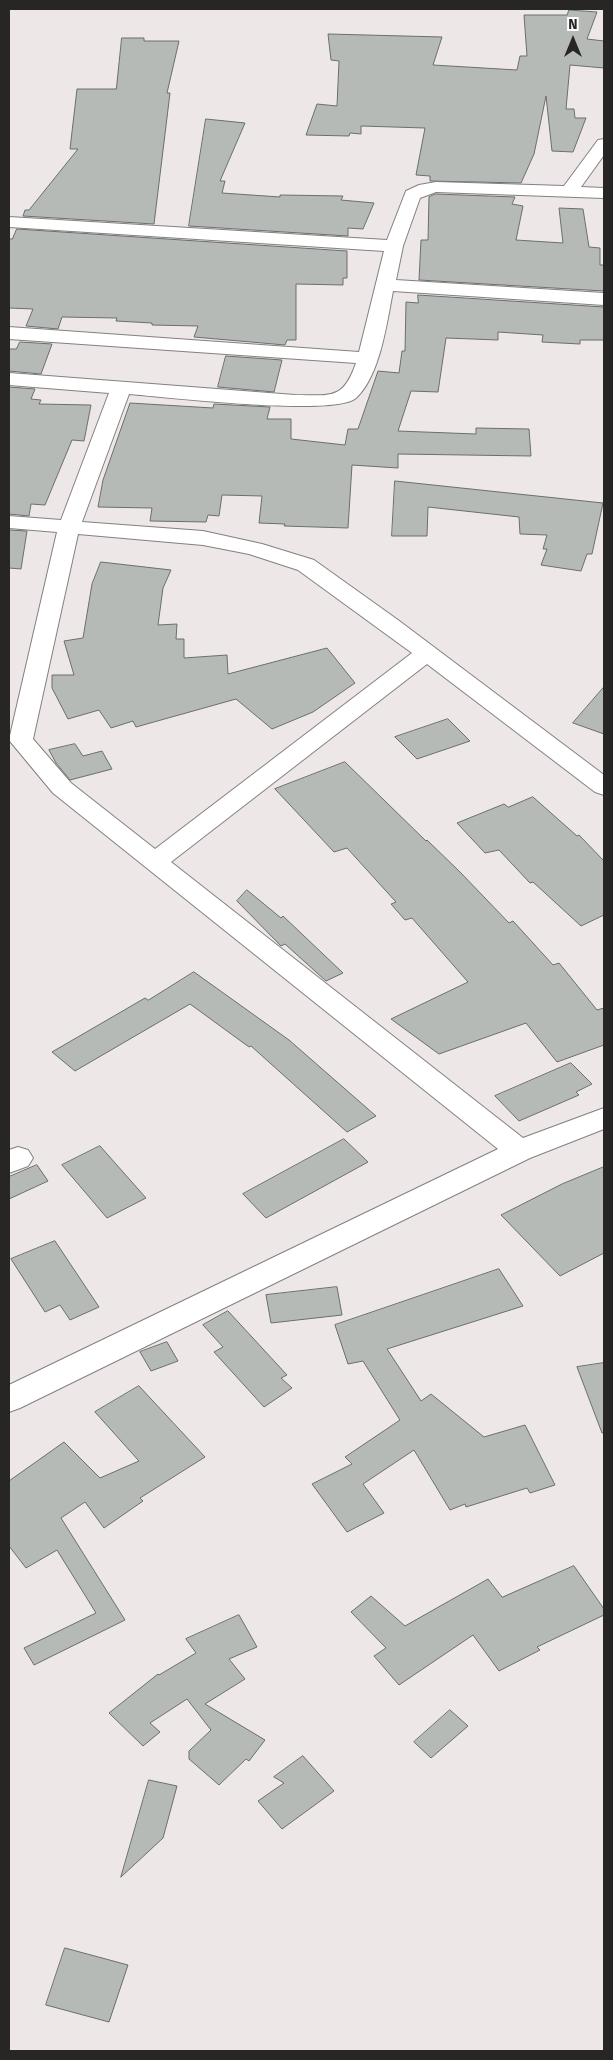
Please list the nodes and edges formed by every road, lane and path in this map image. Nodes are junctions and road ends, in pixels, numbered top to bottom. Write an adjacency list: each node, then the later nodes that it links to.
1 (604, 144): 2 (street)
2 (569, 191): 3 (street); 5 (street)
3 (604, 193)
4 (9, 222): 5 (street)
5 (394, 246): 6 (street)
6 (386, 284): 7 (street); 9 (street)
7 (604, 299)
8 (9, 332): 9 (street)
9 (366, 358): 11 (street)
10 (9, 379): 11 (street)
11 (121, 388): 13 (street)
12 (9, 522): 13 (street)
13 (69, 527): 14 (street); 15 (street)
14 (427, 653): 16 (street); 17 (street)
15 (15, 741): 17 (street)
16 (604, 787)
17 (154, 862): 19 (street)
18 (604, 1118): 19 (street)
19 (520, 1151): 20 (street)
20 (9, 1399)

